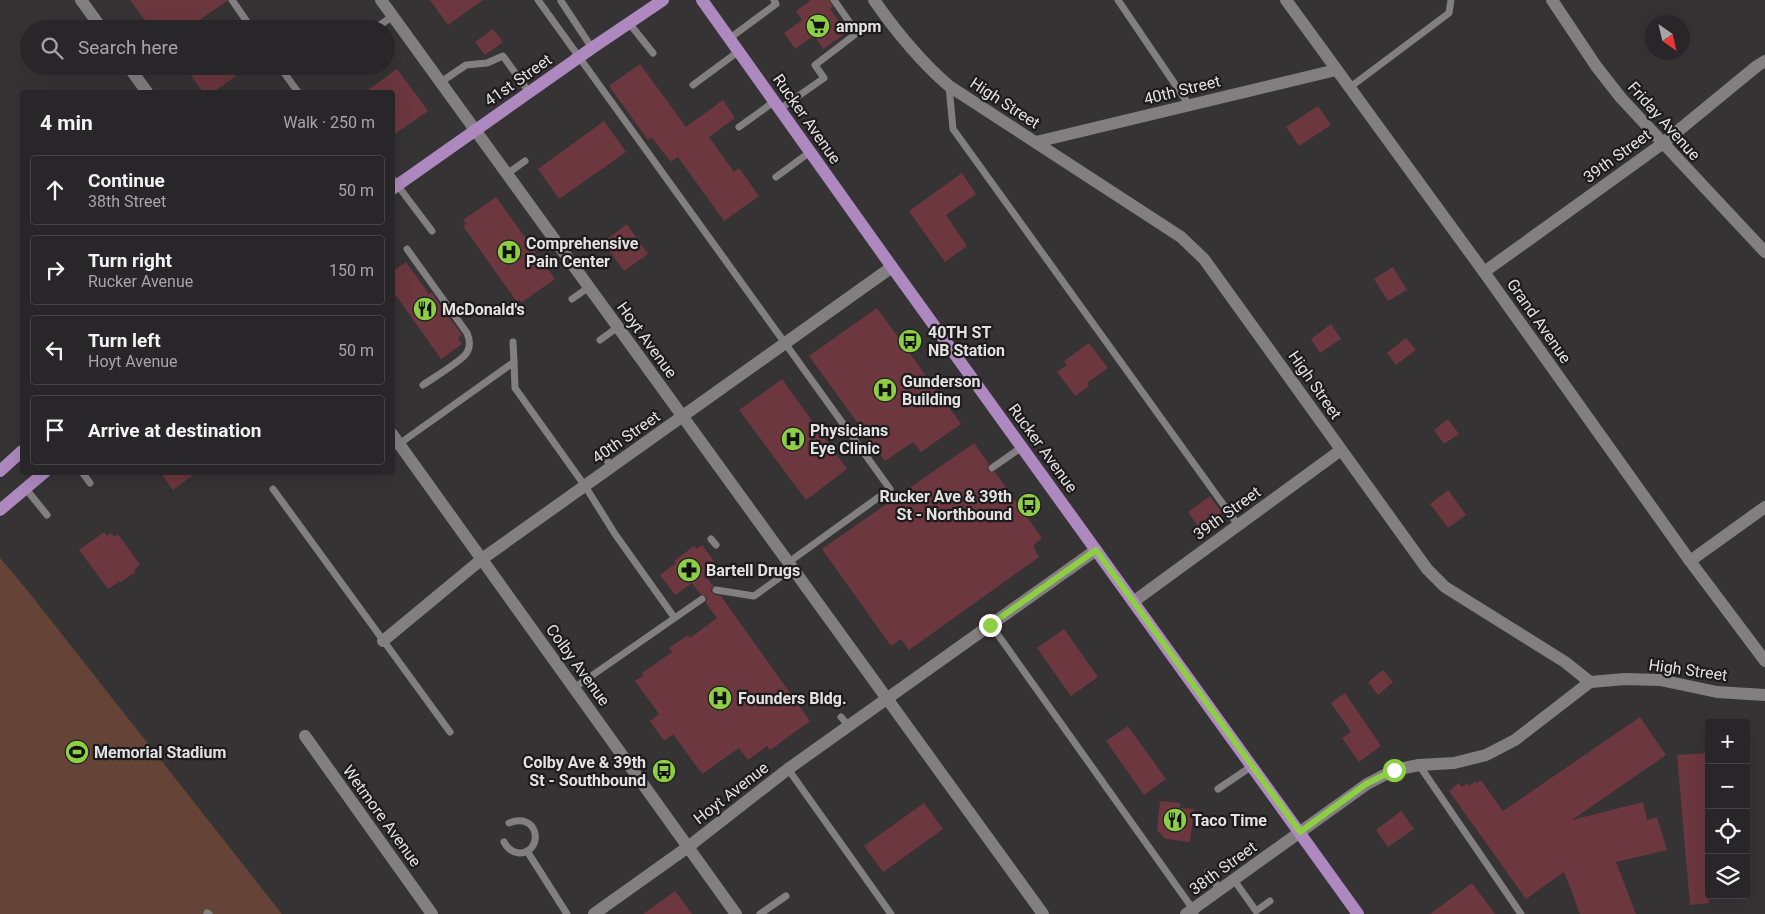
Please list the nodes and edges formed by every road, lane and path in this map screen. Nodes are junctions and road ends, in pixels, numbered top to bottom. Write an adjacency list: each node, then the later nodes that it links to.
1 (81, 0): 16 (street)
2 (232, 0): 17 (lane)
3 (381, 0): 15 (street, Hoyt Avenue)
4 (538, 0): 26 (lane)
5 (663, 0): 21 (main road, 41st Street)
6 (702, 0): 22 (main road, Rucker Avenue)
7 (774, 0): 22 (lane)
8 (834, 0): 38 (lane)
9 (874, 0): 33 (street, High Street)
10 (1118, 0): 39 (lane)
11 (1286, 0): 28 (street, Grand Avenue)
12 (1451, 0): 34 (lane)
13 (1552, 0): 43 (street, Friday Avenue)
14 (561, 1): 23 (lane)
15 (392, 16): 18 (lane); 20 (street, Hoyt Avenue)
16 (95, 20)
17 (246, 20)
18 (386, 20)
19 (395, 20): 31 (street, Hoyt Avenue)
20 (395, 20)
21 (629, 23): 23 (main road, 41st Street); 25 (lane)
22 (730, 38): 24 (main road, Rucker Avenue)
23 (592, 48): 26 (main road, 41st Street)
24 (739, 52): 32 (lane); 38 (main road, Rucker Avenue)
25 (653, 54)
26 (578, 58): 37 (main road, 41st Street); 60 (lane)
27 (1765, 62): 43 (street, 39th Street)
28 (1336, 70): 34 (street, Grand Avenue); 39 (street, 40th Street)
29 (135, 75): 35 (street)
30 (286, 75): 36 (lane)
31 (441, 82): 37 (lane); 41 (street, Hoyt Avenue)
32 (693, 85)
33 (949, 86): 42 (street, High Street); 81 (lane)
34 (1349, 88): 54 (street, Grand Avenue)
35 (146, 90)
36 (297, 90)
37 (529, 92): 41 (main road, 41st Street)
38 (777, 105): 40 (lane); 44 (main road, Rucker Avenue)
39 (1188, 105): 42 (street, 40th Street)
40 (739, 127)
41 (474, 131): 46 (street, Hoyt Avenue); 48 (main road, 41st Street)
42 (1036, 142): 66 (street, High Street)
43 (1662, 144): 52 (street, Friday Avenue); 54 (street, 39th Street)
44 (810, 152): 47 (lane); 53 (main road, Rucker Avenue)
45 (525, 161): 46 (lane)
46 (507, 174): 55 (street, Hoyt Avenue)
47 (776, 177)
48 (395, 183)
49 (395, 185): 50 (lane)
50 (432, 232)
51 (407, 249): 62 (lane)
52 (1765, 252)
53 (892, 268): 60 (street, 40th Street); 65 (main road, Rucker Avenue)
54 (1484, 272): 84 (street, Grand Avenue)
55 (589, 287): 56 (lane); 57 (street, Hoyt Avenue)
56 (572, 299)
57 (618, 327): 58 (lane); 63 (street, Hoyt Avenue)
58 (600, 340)
59 (513, 342): 61 (lane)
60 (785, 344): 63 (street, 40th Street); 85 (lane)
61 (514, 362): 64 (lane); 75 (lane)
62 (423, 385)
63 (682, 416): 69 (street, 40th Street); 85 (street, Hoyt Avenue)
64 (396, 439): 83 (street, Colby Avenue)
65 (1022, 447): 70 (lane); 82 (main road, Rucker Avenue)
66 (1340, 450): 81 (street, 39th Street); 93 (street, High Street)
67 (20, 453): 71 (main road)
68 (602, 454): 69 (lane)
69 (612, 467): 75 (street, 40th Street)
70 (992, 468)
71 (0, 471)
72 (42, 475): 76 (main road)
73 (84, 475): 74 (lane)
74 (90, 483)
75 (585, 486): 83 (street, 40th Street); 89 (lane)
76 (26, 489): 79 (main road); 80 (lane)
77 (273, 489): 91 (lane)
78 (1765, 507): 84 (street)
79 (0, 510)
80 (47, 515)
81 (1238, 525): 88 (street, 39th Street)
82 (1096, 550): 88 (main road, Rucker Avenue); 90 (street, Hoyt Avenue)
83 (482, 559): 91 (street, 40th Street); 94 (street, Colby Avenue)
84 (1690, 561): 92 (street, Grand Avenue)
85 (791, 566): 86 (lane); 96 (street, Hoyt Avenue)
86 (716, 590)
87 (702, 599): 89 (lane)
88 (1133, 602): 99 (main road, Rucker Avenue)
89 (674, 617): 94 (lane)
90 (990, 625): 96 (street, Hoyt Avenue); 113 (lane)
91 (384, 641): 97 (lane)
92 (1765, 661)
93 (1590, 682): 95 (street, High Street); 100 (street, 38th Street)
94 (574, 688): 106 (street, Colby Avenue)
95 (1765, 695)
96 (888, 699): 101 (street, Hoyt Avenue); 121 (street, Hoyt Avenue)
97 (450, 732)
98 (304, 736): 115 (street, Wetmore Avenue)
99 (1252, 766): 102 (lane); 104 (main road, Rucker Avenue)
100 (1419, 766): 104 (street, 38th Street); 122 (lane)
101 (788, 769): 106 (street, Hoyt Avenue); 120 (lane)
102 (1218, 789)
103 (509, 823): 107 (lane)
104 (1300, 832): 109 (street, 38th Street); 114 (main road, Rucker Avenue)
105 (504, 842): 107 (lane)
106 (688, 847): 117 (street, Hoyt Avenue); 118 (street, Colby Avenue)
107 (527, 851): 116 (lane)
108 (1208, 872): 110 (lane)
109 (1234, 880): 110 (street, 38th Street); 112 (lane)
110 (1220, 890): 113 (street, 38th Street)
111 (786, 896): 119 (lane)
112 (1270, 900)
113 (1192, 912)
114 (1353, 912)
115 (432, 914)
116 (567, 914)
117 (594, 914)
118 (736, 914)
119 (760, 914)
120 (891, 914)
121 (1043, 914)
122 (1521, 914)

